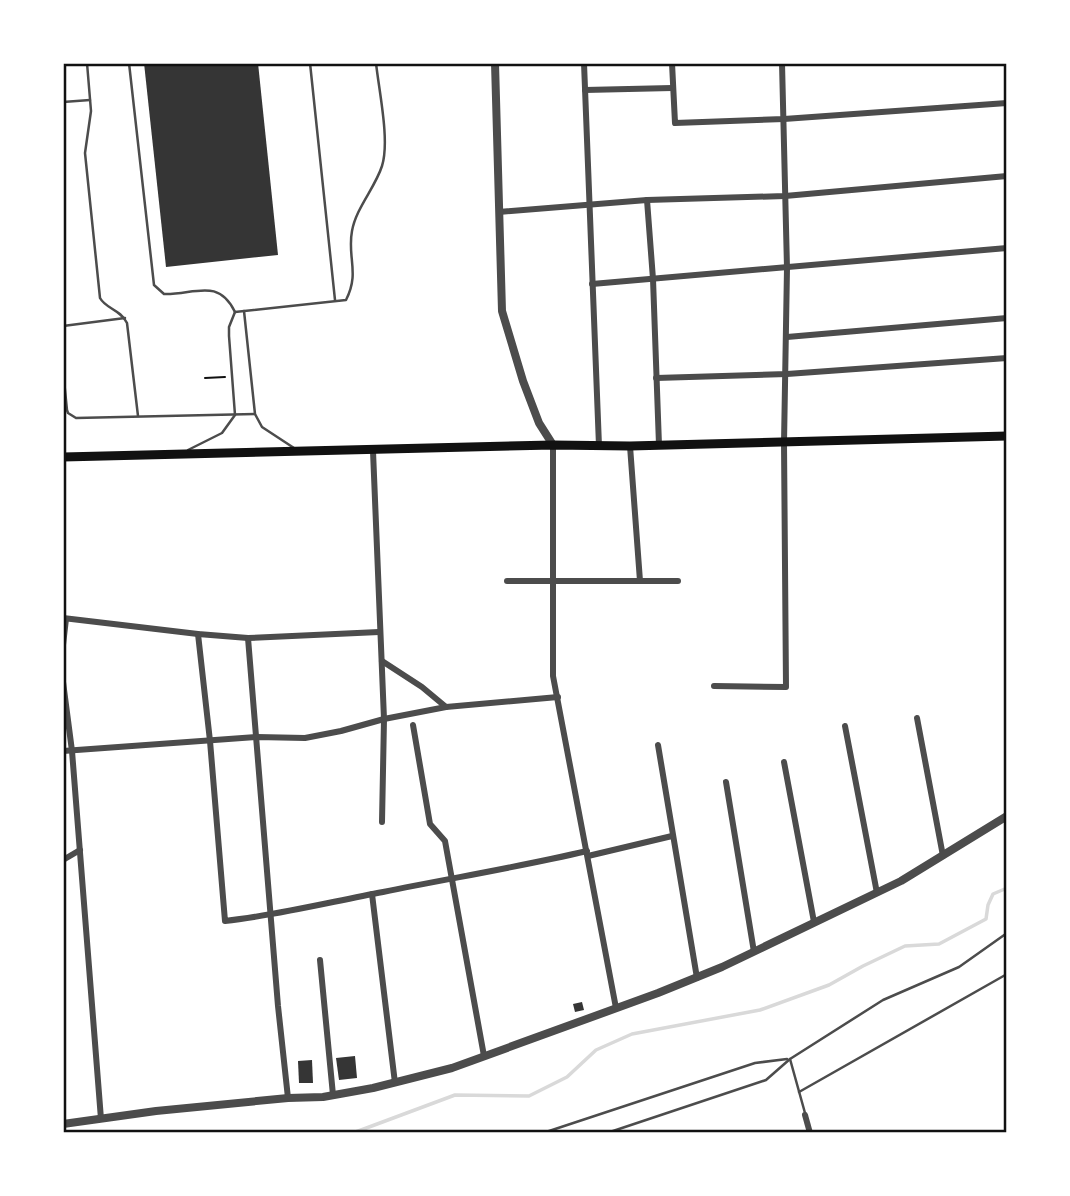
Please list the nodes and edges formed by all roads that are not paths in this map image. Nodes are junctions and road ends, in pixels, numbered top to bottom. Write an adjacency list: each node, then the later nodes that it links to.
1 (87, 63): 11 (lane)
2 (129, 63): 26 (lane)
3 (310, 63): 24 (lane)
4 (376, 63): 24 (lane)
5 (495, 63): 19 (street)
6 (584, 63): 10 (street)
7 (672, 63): 9 (street)
8 (782, 63): 14 (street)
9 (672, 88): 10 (street); 14 (street)
10 (585, 90): 18 (street)
11 (90, 100): 12 (lane); 27 (lane)
12 (63, 102)
13 (1007, 103): 14 (street)
14 (784, 119): 16 (street)
15 (1007, 176): 16 (street)
16 (785, 196): 17 (street); 21 (street)
17 (647, 200): 18 (street); 22 (street)
18 (588, 205): 19 (street); 23 (street)
19 (499, 212): 40 (street)
20 (1007, 248): 21 (street)
21 (787, 268): 22 (street); 30 (street)
22 (653, 279): 23 (street); 34 (street)
23 (592, 284): 42 (street)
24 (335, 301): 25 (lane)
25 (244, 311): 26 (lane); 35 (lane)
26 (235, 312): 36 (lane)
27 (125, 318): 29 (lane); 37 (lane)
28 (1007, 318): 30 (street)
29 (63, 326)
30 (787, 337): 33 (street)
31 (1007, 358): 33 (street)
32 (63, 370): 37 (lane)
33 (787, 374): 34 (street); 39 (street)
34 (656, 378): 41 (street)
35 (255, 414): 36 (lane); 44 (lane)
36 (235, 415): 37 (lane); 46 (lane)
37 (138, 416)
38 (1007, 436): 39 (main road)
39 (784, 443): 41 (main road); 59 (street)
40 (553, 445): 42 (main road); 45 (main road); 51 (street)
41 (659, 445): 43 (main road)
42 (599, 446): 43 (main road)
43 (630, 446): 49 (street)
44 (300, 451): 45 (main road); 46 (main road)
45 (373, 451): 53 (street)
46 (180, 454): 47 (main road)
47 (63, 457)
48 (507, 581): 51 (street)
49 (640, 581): 50 (street); 51 (street)
50 (678, 581)
51 (554, 582): 60 (street)
52 (65, 619): 54 (street); 56 (street)
53 (379, 632): 55 (street); 57 (street)
54 (198, 634): 55 (street); 67 (street)
55 (248, 638): 66 (street)
56 (63, 645)
57 (382, 661): 61 (street); 63 (street)
58 (63, 682): 70 (street)
59 (714, 686)
60 (558, 697): 61 (street); 77 (street)
61 (446, 707): 63 (street)
62 (917, 718): 78 (street)
63 (384, 719): 66 (street); 74 (street)
64 (413, 726): 80 (street)
65 (845, 726): 81 (street)
66 (257, 737): 67 (street); 83 (street)
67 (209, 741): 70 (street); 83 (street)
68 (658, 745): 75 (street)
69 (63, 751): 70 (street)
70 (72, 751): 76 (street)
71 (784, 762): 84 (street)
72 (726, 782): 86 (street)
73 (1007, 816): 78 (street)
74 (382, 822)
75 (672, 836): 77 (street); 89 (street)
76 (80, 850): 79 (street); 98 (street)
77 (587, 853): 80 (street); 90 (street)
78 (943, 856): 81 (street)
79 (63, 860)
80 (452, 878): 82 (street); 91 (street)
81 (877, 892): 84 (street)
82 (372, 894): 83 (street); 93 (street)
83 (272, 916): 96 (street)
84 (814, 922): 86 (street)
85 (1007, 933): 92 (lane)
86 (754, 952): 89 (street)
87 (320, 960): 95 (street)
88 (1007, 974): 94 (lane)
89 (697, 978): 90 (street)
90 (616, 1008): 91 (street)
91 (484, 1056): 93 (street)
92 (790, 1059): 94 (lane); 100 (lane); 101 (lane)
93 (395, 1083): 95 (street)
94 (799, 1092): 97 (lane)
95 (334, 1096): 96 (street)
96 (288, 1098): 98 (street)
97 (805, 1115): 102 (street)
98 (101, 1119): 99 (street)
99 (63, 1124)
100 (543, 1133)
101 (607, 1133)
102 (810, 1133)

